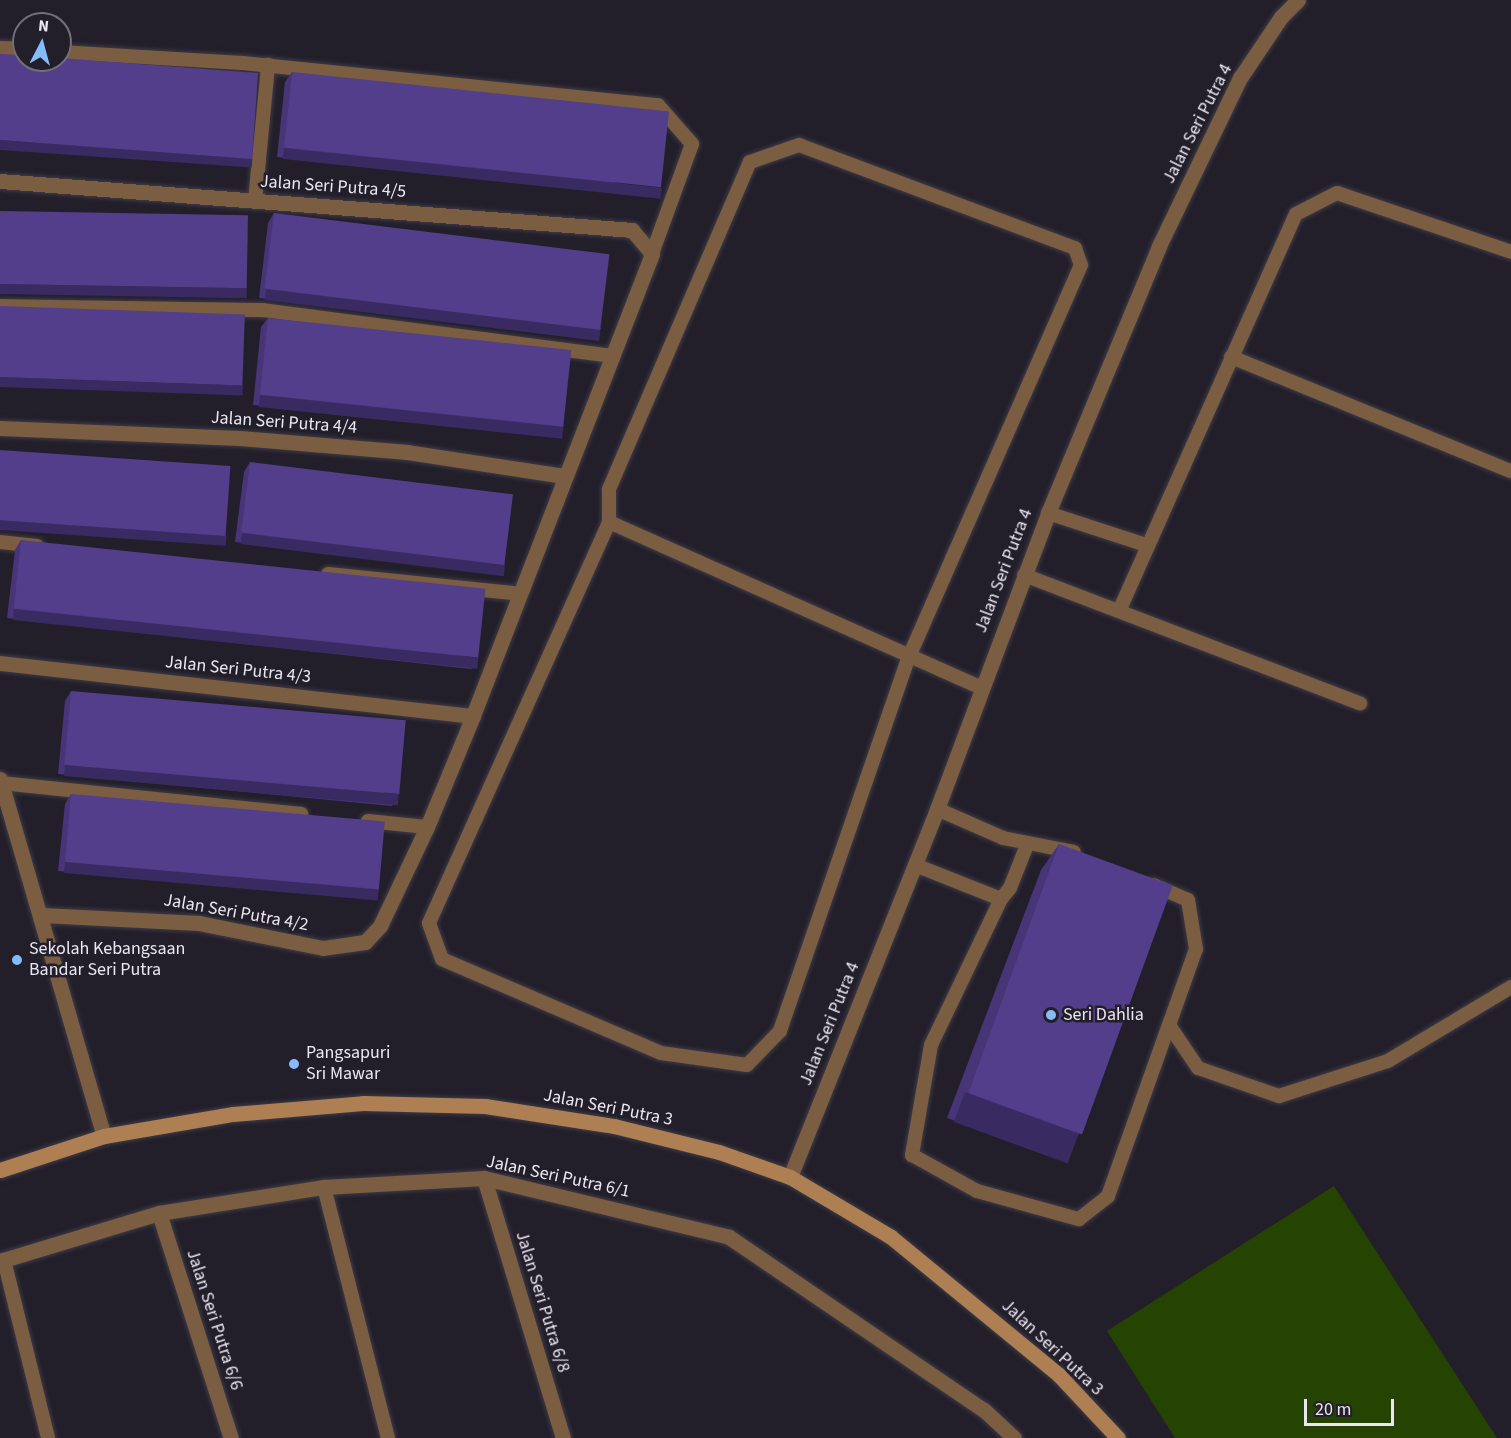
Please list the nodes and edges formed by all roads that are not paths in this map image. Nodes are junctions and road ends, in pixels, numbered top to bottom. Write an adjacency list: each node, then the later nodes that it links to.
1 (1298, 0): 14 (street, Jalan Seri Putra 4)
2 (72, 53): 3 (lane)
3 (268, 65): 5 (lane); 7 (lane)
4 (0, 181): 5 (street, Jalan Seri Putra 4/5)
5 (255, 201): 7 (street, Jalan Seri Putra 4/5)
6 (1511, 252): 10 (lane)
7 (652, 254): 9 (street)
8 (0, 306): 9 (lane)
9 (611, 356): 13 (street)
10 (1231, 357): 12 (lane); 17 (lane)
11 (0, 429): 13 (street, Jalan Seri Putra 4/4)
12 (1511, 471)
13 (563, 476): 21 (street)
14 (1048, 513): 17 (lane); 20 (street, Jalan Seri Putra 4)
15 (609, 522): 23 (lane); 23 (lane); 23 (lane)
16 (0, 542): 18 (lane)
17 (1146, 545): 22 (lane)
18 (57, 548)
19 (310, 572): 21 (lane)
20 (1023, 575): 22 (lane); 25 (street, Jalan Seri Putra 4)
21 (520, 594): 27 (street)
22 (1120, 609): 26 (lane)
23 (909, 656): 25 (lane)
24 (0, 663): 27 (street, Jalan Seri Putra 4/3)
25 (980, 687): 29 (street, Jalan Seri Putra 4)
26 (1360, 703)
27 (473, 716): 32 (street)
28 (1, 781): 30 (lane); 38 (street)
29 (937, 809): 33 (lane); 35 (street, Jalan Seri Putra 4)
30 (321, 816)
31 (356, 820): 32 (lane)
32 (427, 827): 38 (street, Jalan Seri Putra 4/2)
33 (1027, 845): 34 (lane); 37 (lane)
34 (1086, 857)
35 (915, 865): 37 (lane); 44 (street, Jalan Seri Putra 4)
36 (1137, 878): 40 (lane)
37 (1001, 899): 40 (lane)
38 (42, 915): 41 (street)
39 (1511, 987): 40 (lane)
40 (1169, 1024)
41 (104, 1136): 42 (street, Jalan Seri Putra 3); 44 (street, Jalan Seri Putra 3)
42 (0, 1170)
43 (484, 1178): 45 (street, Jalan Seri Putra 6/1); 51 (street, Jalan Seri Putra 6/8); 52 (street, Jalan Seri Putra 6/1)
44 (790, 1178): 53 (street, Jalan Seri Putra 3)
45 (324, 1187): 46 (street, Jalan Seri Putra 6/1); 50 (lane)
46 (159, 1213): 47 (street, Jalan Seri Putra 6/1); 49 (street, Jalan Seri Putra 6/6)
47 (2, 1261): 48 (lane)
48 (48, 1438)
49 (231, 1438)
50 (388, 1438)
51 (563, 1438)
52 (1014, 1438)
53 (1118, 1438)

